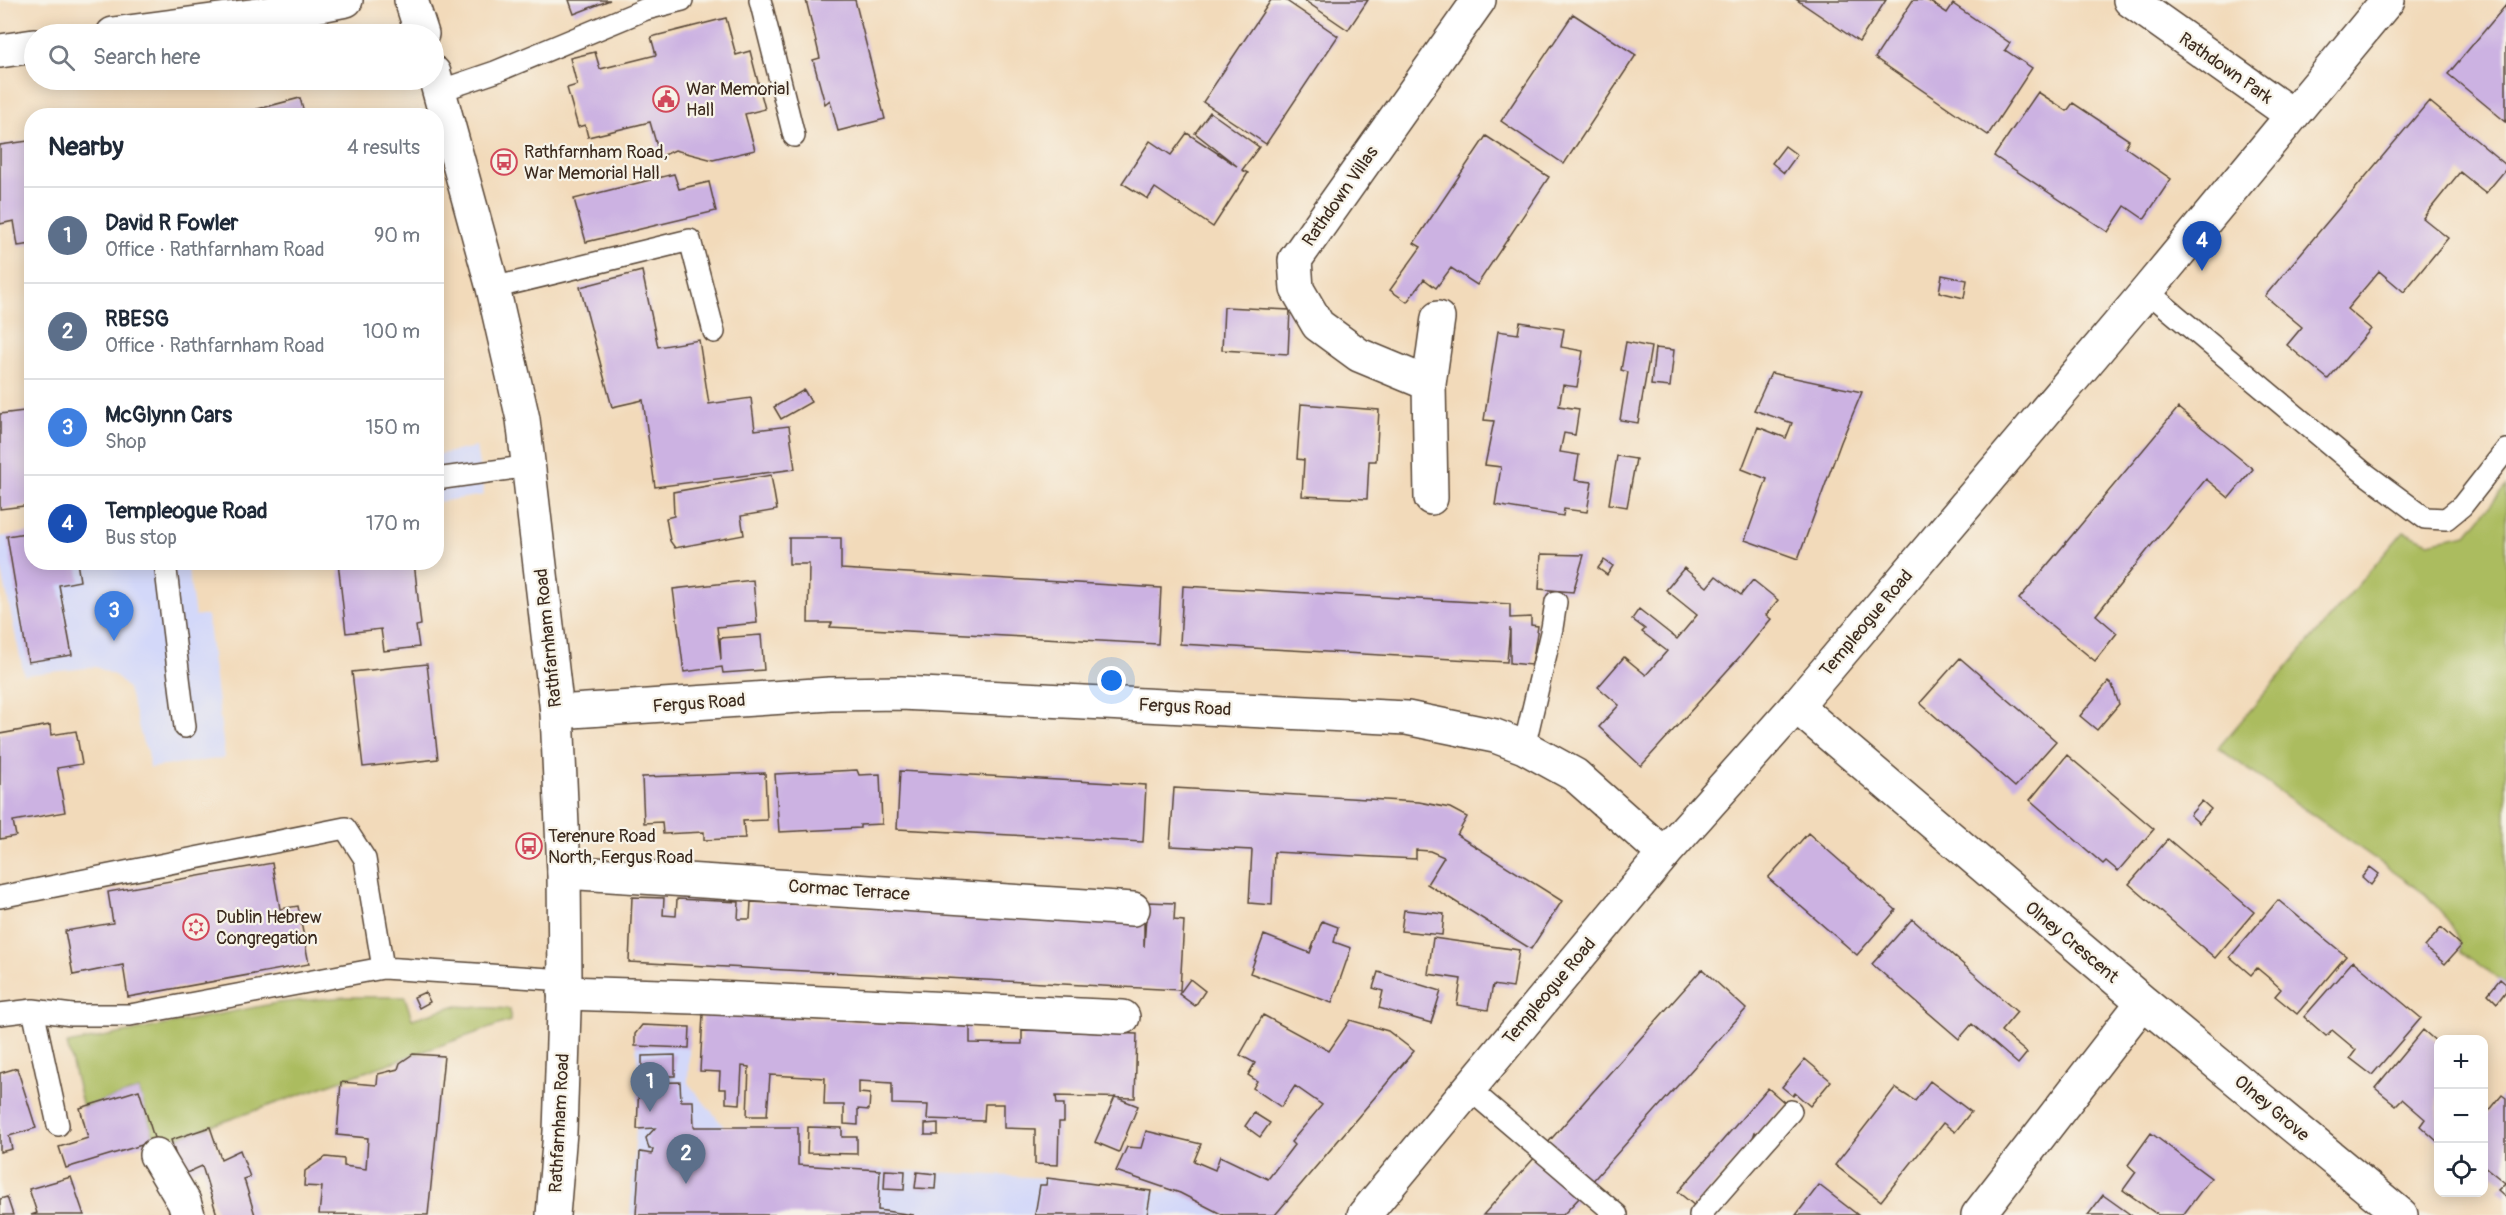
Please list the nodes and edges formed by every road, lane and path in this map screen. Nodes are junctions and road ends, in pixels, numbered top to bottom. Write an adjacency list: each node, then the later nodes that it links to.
1 (346, 0): 8 (street)
2 (411, 0): 9 (street)
3 (682, 0): 12 (lane)
4 (760, 0): 17 (lane)
5 (1479, 0): 22 (street, Rathdown Villas)
6 (2130, 0): 16 (street, Rathdown Park)
7 (2388, 0): 16 (street, Templeogue Road)
8 (186, 24)
9 (419, 24)
10 (24, 47): 11 (street)
11 (0, 51)
12 (444, 81)
13 (438, 90): 14 (street, Rathfarnham Road)
14 (443, 108)
15 (444, 111): 18 (street, Rathfarnham Road)
16 (2292, 115): 19 (street, Templeogue Road)
17 (794, 136)
18 (493, 288): 21 (lane); 24 (street, Rathfarnham Road)
19 (2147, 291): 23 (lane); 29 (street, Templeogue Road)
20 (1438, 318): 22 (street)
21 (714, 332)
22 (1429, 384): 26 (street)
23 (2506, 450)
24 (530, 466): 25 (lane); 30 (street, Rathfarnham Road)
25 (444, 478)
26 (1431, 498)
27 (166, 570): 31 (lane)
28 (1556, 602): 32 (lane)
29 (1796, 706): 33 (street, Templeogue Road); 39 (street, Olney Crescent)
30 (557, 712): 32 (street, Fergus Road); 34 (street, Rathfarnham Road)
31 (185, 727)
32 (1524, 747): 33 (street, Fergus Road)
33 (1665, 854): 43 (street, Templeogue Road)
34 (564, 872): 36 (street, Cormac Terrace); 38 (street, Rathfarnham Road)
35 (0, 897): 37 (lane)
36 (1133, 909)
37 (383, 968): 38 (lane); 40 (lane)
38 (565, 986): 42 (street); 48 (street, Rathfarnham Road)
39 (2143, 1002): 52 (street); 53 (street, Olney Grove)
40 (33, 1010): 41 (lane); 45 (lane)
41 (0, 1014)
42 (1123, 1017)
43 (1468, 1088): 49 (street, Templeogue Road); 50 (lane)
44 (1791, 1111): 51 (lane)
45 (58, 1125)
46 (156, 1155): 47 (street)
47 (188, 1215)
48 (553, 1215)
49 (1364, 1215)
50 (1617, 1215)
51 (1700, 1215)
52 (1978, 1215)
53 (2401, 1215)

